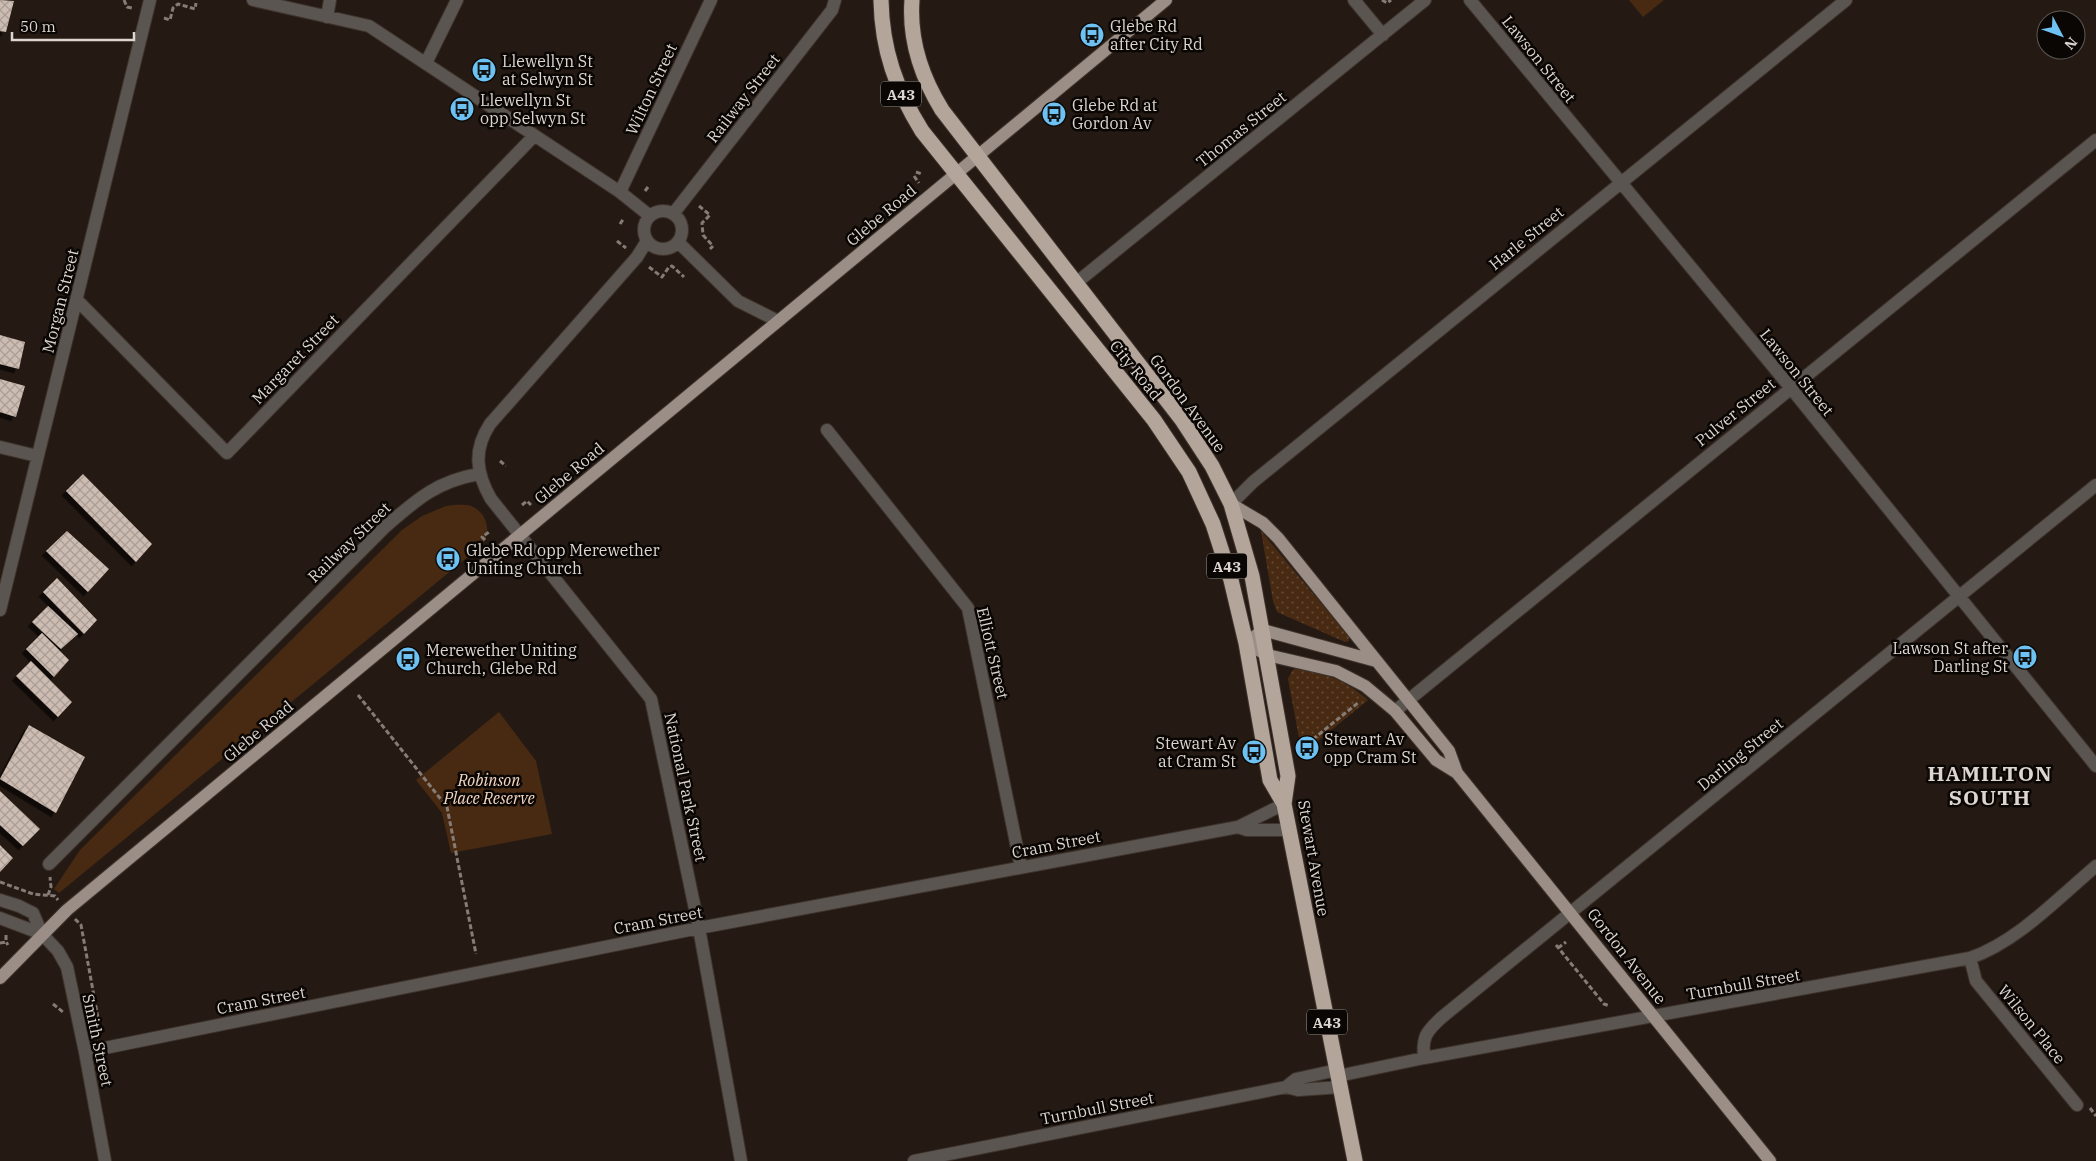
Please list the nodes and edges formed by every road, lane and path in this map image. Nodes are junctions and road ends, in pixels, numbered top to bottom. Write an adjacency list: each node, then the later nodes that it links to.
1 (124, 0): 18 (path)
2 (150, 0): 48 (street, Morgan Street)
3 (252, 0): 19 (street)
4 (330, 0): 19 (street)
5 (456, 0): 22 (street)
6 (711, 0): 34 (street, Wilton Street)
7 (835, 0): 36 (street, Railway Street)
8 (881, 0): 28 (highway, City Road / A43)
9 (912, 0): 25 (highway, A43)
10 (1166, 0): 25 (main road, Glebe Road)
11 (1354, 0): 21 (street)
12 (1392, 0): 17 (path)
13 (1425, 0): 21 (street, Thomas Street)
14 (1470, 0): 30 (street, Lawson Street)
15 (1846, 0): 30 (street, Harle Street)
16 (196, 3): 20 (path)
17 (1384, 3)
18 (132, 8)
19 (327, 17): 22 (street)
20 (164, 18)
21 (1383, 35): 47 (street, Thomas Street)
22 (426, 64): 23 (street)
23 (534, 136): 34 (street); 48 (street, Margaret Street)
24 (2096, 140): 50 (street, Pulver Street)
25 (978, 156): 28 (main road, Glebe Road); 47 (highway, Gordon Avenue / A43)
26 (916, 172): 27 (path)
27 (922, 174)
28 (955, 175): 49 (main road, Glebe Road); 69 (highway, City Road / A43)
29 (914, 176): 31 (path)
30 (1619, 182): 50 (street, Lawson Street); 58 (street, Harle Street)
31 (919, 183)
32 (648, 187): 33 (path)
33 (644, 191)
34 (620, 192): 37 (street)
35 (699, 206): 44 (path)
36 (673, 214): 37 (street); 42 (street)
37 (650, 216): 41 (street)
38 (624, 218): 39 (path)
39 (620, 224)
40 (617, 241): 43 (path)
41 (647, 241): 42 (street); 56 (street)
42 (678, 242): 49 (street)
43 (626, 248)
44 (710, 249)
45 (649, 267): 46 (path)
46 (684, 277)
47 (1076, 283): 58 (highway, Gordon Avenue / A43)
48 (77, 300): 53 (street, Morgan Street)
49 (778, 321): 62 (main road, Glebe Road)
50 (1790, 387): 66 (street, Lawson Street); 73 (street, Pulver Street)
51 (827, 430): 84 (street, Elliott Street)
52 (0, 447): 53 (street)
53 (37, 456): 67 (street, Morgan Street)
54 (500, 461): 55 (path)
55 (506, 466)
56 (479, 474): 62 (street, National Park Street); 82 (street, Railway Street)
57 (2096, 485): 66 (street, Darling Street)
58 (1230, 504): 68 (highway, Stewart Avenue / A43); 71 (main road, Gordon Avenue)
59 (522, 505): 60 (path)
60 (530, 505)
61 (489, 532): 63 (path)
62 (520, 535): 93 (street, National Park Street); 94 (main road, Glebe Road)
63 (485, 540)
64 (506, 567): 65 (path)
65 (511, 571)
66 (1958, 596): 77 (street, Lawson Street); 90 (street, Darling Street)
67 (0, 610)
68 (1263, 630): 69 (main road); 70 (highway, Stewart Avenue / A43); 71 (main road)
69 (1246, 644): 70 (main road, Gordon Avenue); 79 (highway, City Road / A43)
70 (1267, 655): 75 (main road, Gordon Avenue); 79 (highway, Stewart Avenue / A43)
71 (1376, 661): 73 (main road, Gordon Avenue)
72 (358, 696): 98 (path)
73 (1409, 700): 75 (street, Pulver Street); 78 (main road, Gordon Avenue)
74 (1359, 702): 76 (path)
75 (1395, 711): 78 (main road, Gordon Avenue)
76 (1307, 744)
77 (2096, 766)
78 (1457, 773): 90 (main road, Gordon Avenue)
79 (1284, 804): 80 (street, Cram Street); 81 (highway, Stewart Avenue / A43)
80 (1238, 827): 81 (street, Cram Street); 84 (street, Cram Street)
81 (1288, 830): 106 (highway, Stewart Avenue / A43)
82 (49, 864)
83 (2096, 866): 99 (street, Turnbull Street)
84 (1021, 867): 93 (street, Cram Street)
85 (0, 882): 86 (path)
86 (43, 894): 87 (path); 89 (path)
87 (55, 896)
88 (0, 900): 94 (street)
89 (40, 903)
90 (1572, 913): 102 (main road, Gordon Avenue); 105 (street, Darling Street)
91 (0, 918): 94 (street)
92 (77, 920): 103 (path)
93 (698, 928): 104 (street, Cram Street); 110 (street, National Park Street)
94 (42, 934): 100 (main road, Glebe Road); 104 (street, Smith Street)
95 (6, 935): 97 (path)
96 (1566, 942): 101 (path)
97 (0, 943)
98 (476, 954)
99 (1970, 958): 102 (street, Turnbull Street); 108 (street, Wilson Place)
100 (0, 978)
101 (1610, 1006)
102 (1652, 1017): 105 (street, Turnbull Street); 113 (main road, Gordon Avenue)
103 (98, 1018)
104 (85, 1052): 109 (street, Smith Street)
105 (1424, 1058): 106 (street, Turnbull Street)
106 (1339, 1078): 107 (street, Turnbull Street); 107 (street, Turnbull Street); 112 (highway, Stewart Avenue / A43)
107 (1286, 1086): 111 (street, Turnbull Street)
108 (2077, 1105)
109 (105, 1161)
110 (741, 1161)
111 (914, 1161)
112 (1355, 1161)
113 (1770, 1161)

